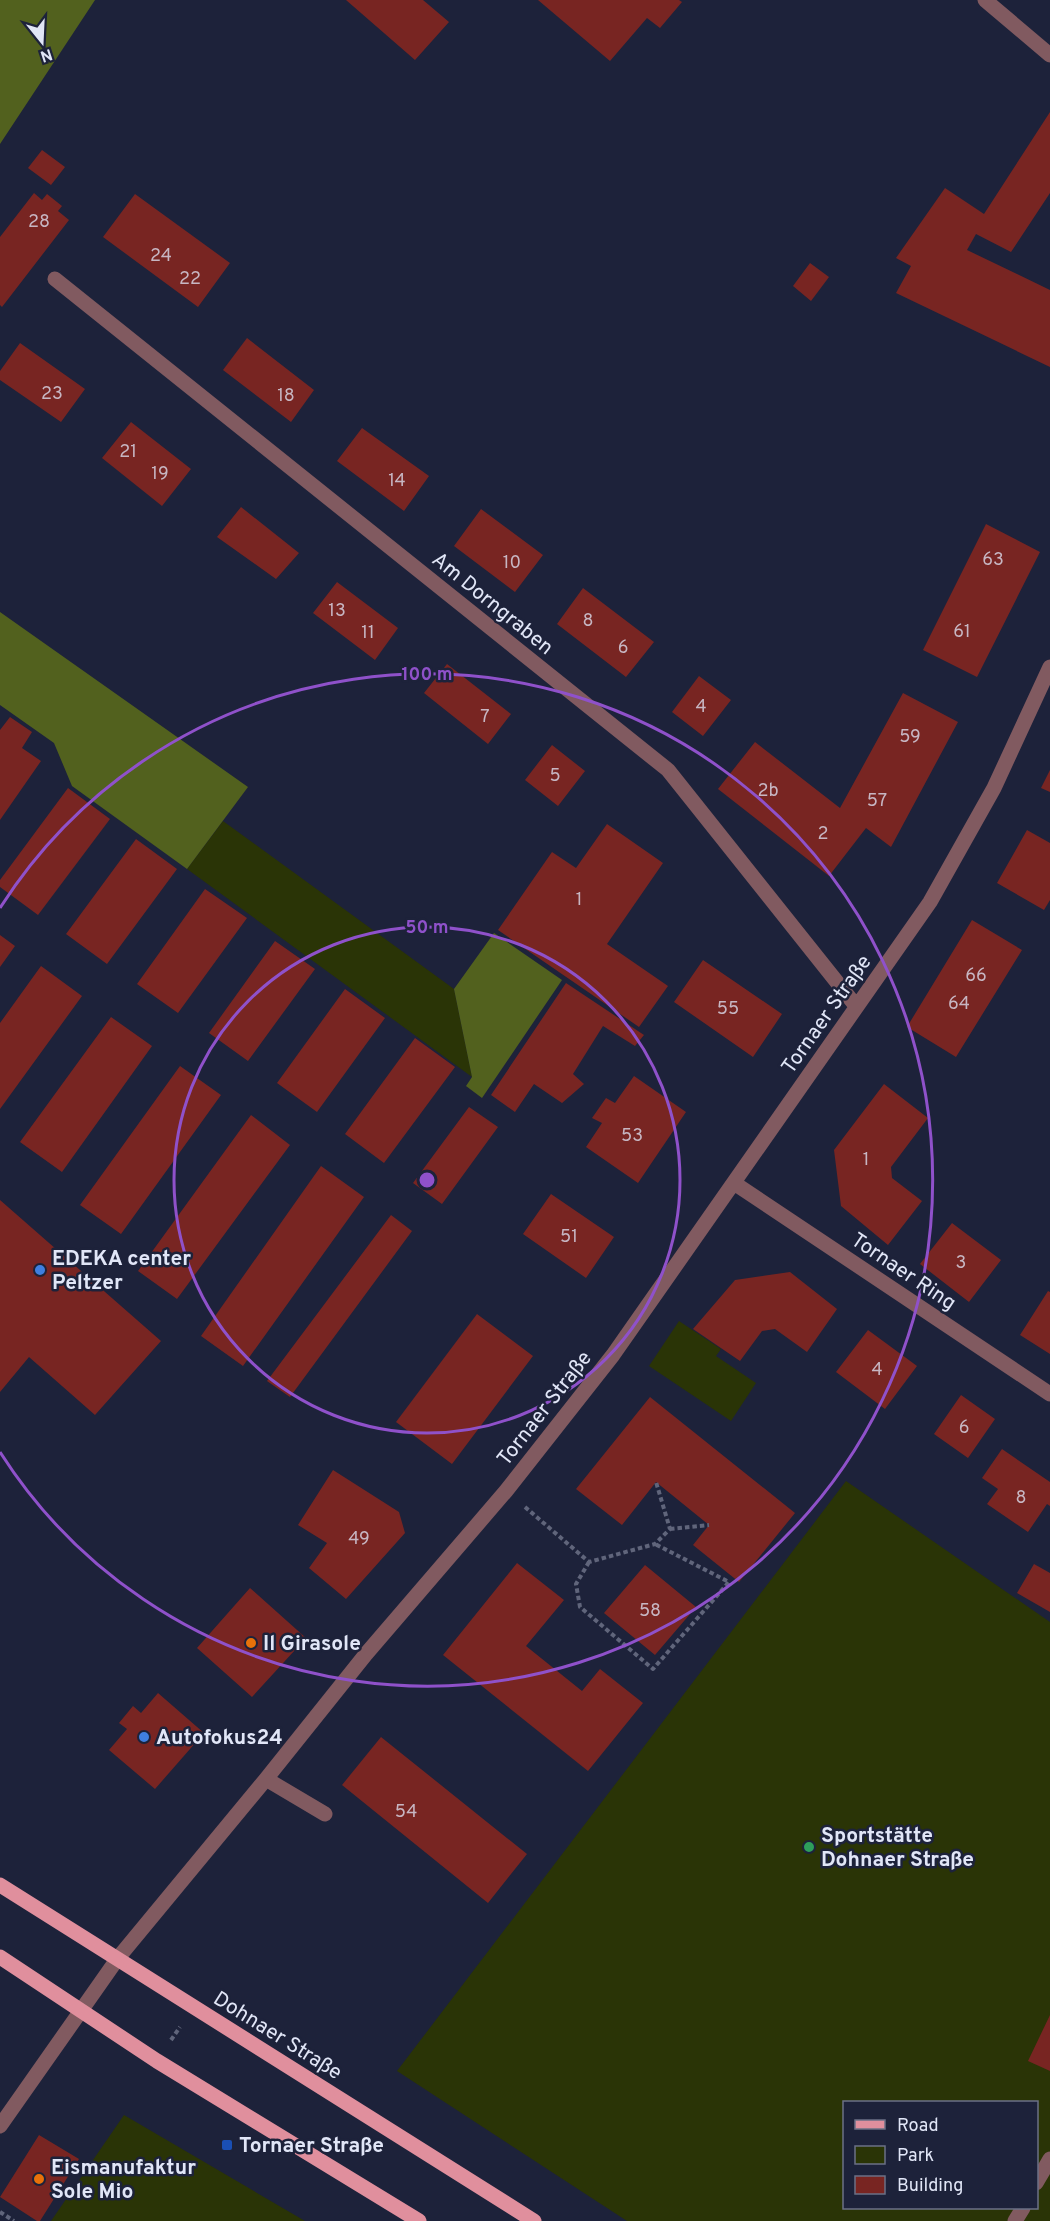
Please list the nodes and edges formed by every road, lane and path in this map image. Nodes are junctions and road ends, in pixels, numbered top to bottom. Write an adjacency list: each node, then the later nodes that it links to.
1 (985, 0): 2 (street)
2 (1050, 55)
3 (55, 279): 5 (street, Am Dorngraben)
4 (1050, 667): 5 (street, Tornaer Straße)
5 (856, 1006): 6 (street, Tornaer Straße)
6 (734, 1183): 7 (street, Tornaer Ring); 9 (street, Tornaer Straße)
7 (1050, 1394)
8 (656, 1482): 11 (path)
9 (506, 1491): 13 (path); 14 (street, Tornaer Straße)
10 (709, 1525): 11 (path)
11 (670, 1528): 12 (path)
12 (655, 1544): 13 (path); 13 (path)
13 (590, 1562)
14 (266, 1779): 15 (street); 18 (street, Tornaer Straße)
15 (325, 1814)
16 (0, 1885): 18 (main road, Dohnaer Straße)
17 (0, 1957): 20 (main road)
18 (118, 1958): 19 (main road, Dohnaer Straße); 20 (street, Tornaer Straße)
19 (193, 2008): 21 (path); 28 (main road, Dohnaer Straße)
20 (81, 2011): 21 (main road); 22 (street, Tornaer Straße)
21 (157, 2061): 27 (main road)
22 (0, 2126)
23 (1050, 2159): 24 (street)
24 (1038, 2180)
25 (0, 2211): 26 (path)
26 (14, 2221)
27 (419, 2221)
28 (534, 2221)

